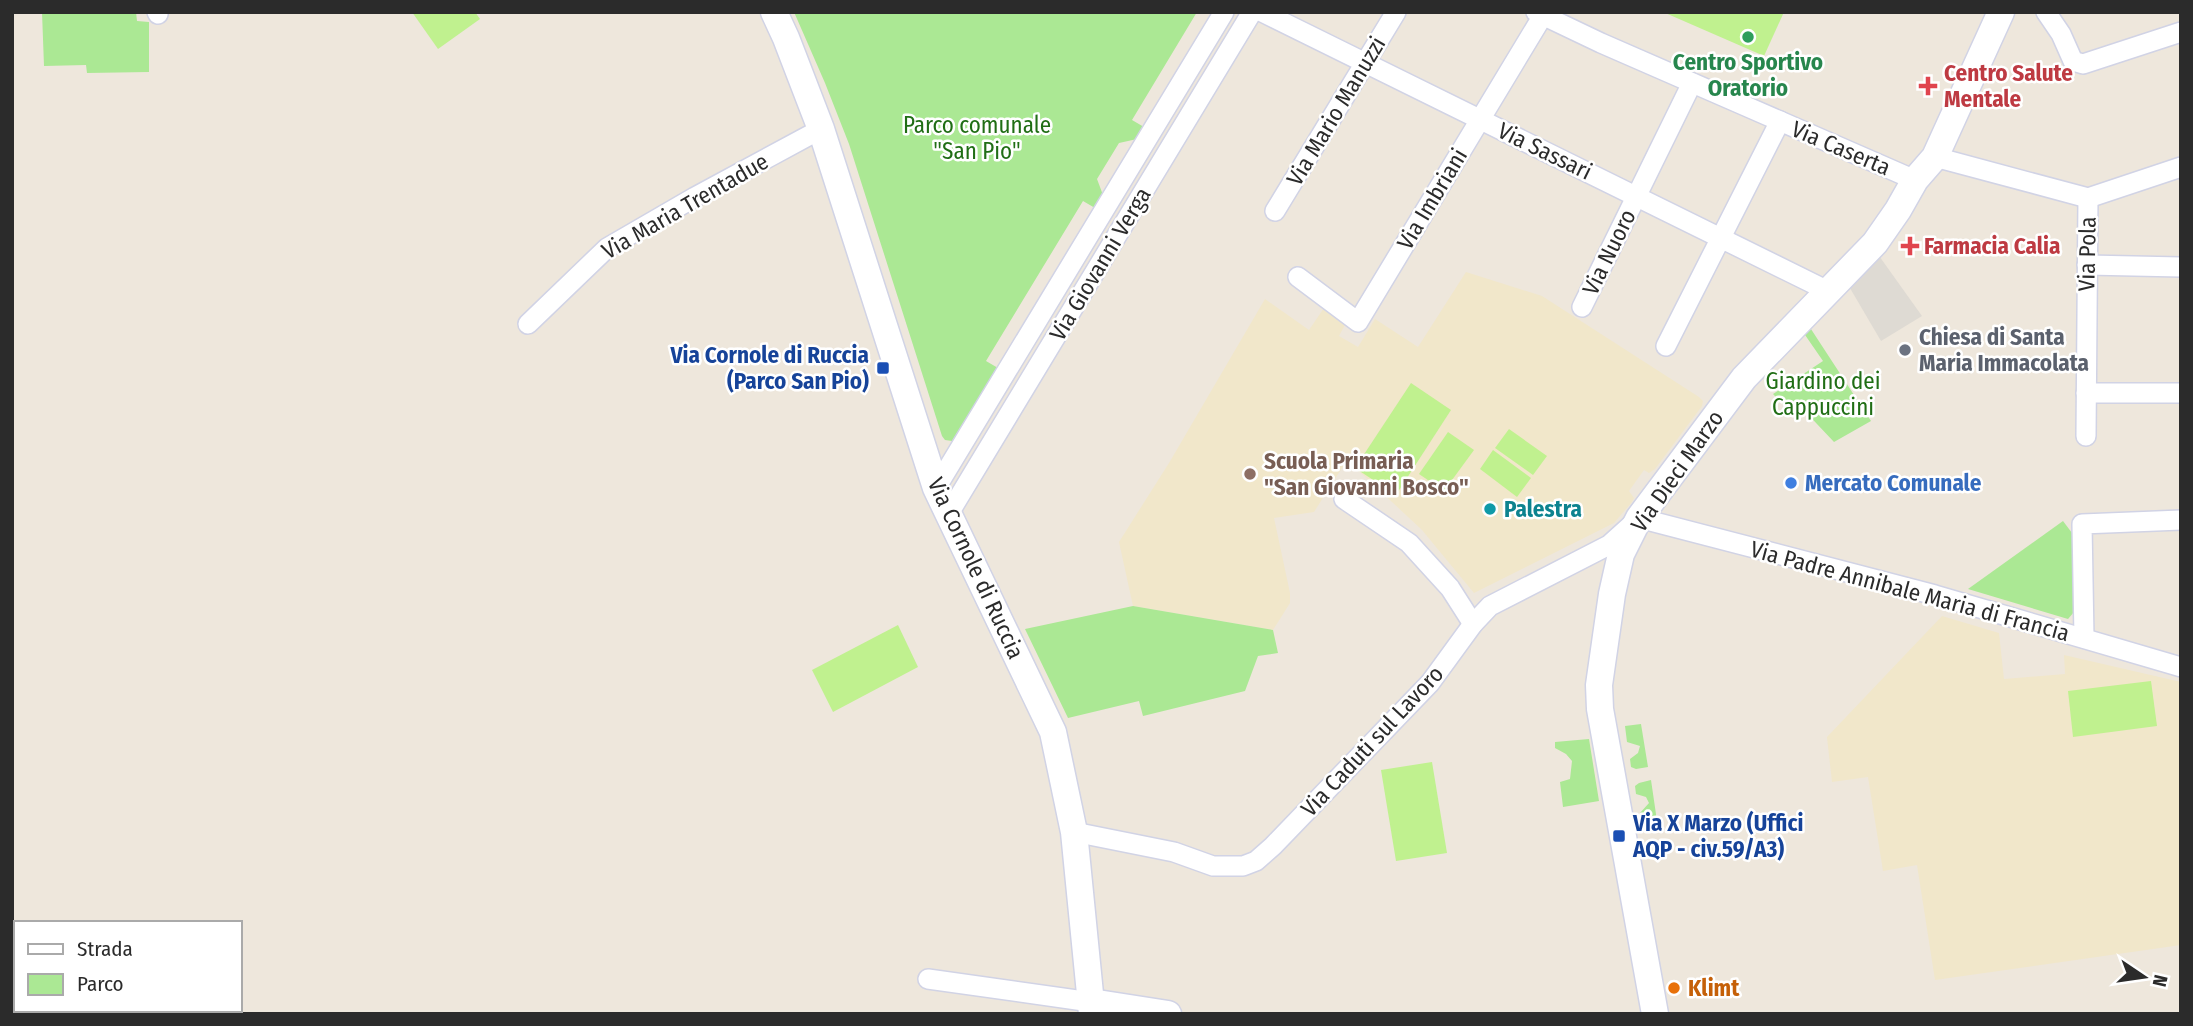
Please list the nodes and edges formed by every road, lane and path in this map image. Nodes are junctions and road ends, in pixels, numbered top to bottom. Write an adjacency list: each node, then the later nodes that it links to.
1 (774, 12): 14 (street, Via Cornole di Ruccia)
2 (1224, 12): 32 (street, Via Giovanni Verga)
3 (1252, 12): 34 (street, Via Giovanni Verga)
4 (1262, 12): 10 (street, Via Sassari)
5 (1396, 12): 10 (street, Via Mario Manuzzi)
6 (2001, 12): 15 (street, Via Dieci Marzo)
7 (2046, 12): 9 (street)
8 (1541, 13): 11 (street, Via Caserta); 12 (street, Via Imbriani)
9 (2181, 32)
10 (1364, 63): 12 (street, Via Sassari); 20 (street, Via Mario Manuzzi)
11 (1692, 83): 13 (street, Via Caserta); 18 (street, Via Nuoro)
12 (1480, 119): 18 (street, Via Sassari); 24 (street, Via Imbriani)
13 (1780, 121): 17 (street, Via Caserta); 21 (street)
14 (821, 129): 27 (street, Via Maria Trentadue); 32 (street, Via Cornole di Ruccia)
15 (1935, 157): 17 (street, Via Dieci Marzo); 19 (street)
16 (2181, 167): 19 (street)
17 (1915, 180): 25 (street, Via Dieci Marzo)
18 (1636, 197): 21 (street, Via Sassari); 26 (street, Via Nuoro)
19 (2088, 198): 22 (street, Via Pola)
20 (1275, 211)
21 (1721, 240): 25 (street, Via Sassari); 28 (street)
22 (2087, 265): 23 (street); 29 (street, Via Pola)
23 (2181, 267)
24 (1298, 277)
25 (1828, 290): 35 (street, Via Dieci Marzo)
26 (1582, 307)
27 (528, 324)
28 (1666, 346)
29 (2087, 393): 30 (street); 31 (street, Via Pola)
30 (2181, 393)
31 (2087, 436)
32 (936, 488): 34 (street, Via Cornole di Ruccia)
33 (1344, 499): 37 (street)
34 (948, 515): 40 (street, Via Cornole di Ruccia)
35 (1639, 518): 37 (street, Via Caduti sul Lavoro); 38 (street, Via Padre Annibale Maria di Francia); 44 (street, Via Dieci Marzo)
36 (2181, 520): 38 (street)
37 (1473, 624): 40 (street, Via Caduti sul Lavoro)
38 (2084, 638): 39 (street, Via Padre Annibale Maria di Francia)
39 (2181, 667)
40 (1074, 832): 42 (street, Via Cornole di Ruccia)
41 (928, 979): 42 (street)
42 (1092, 1008): 43 (street)
43 (1168, 1014)
44 (1655, 1014)

